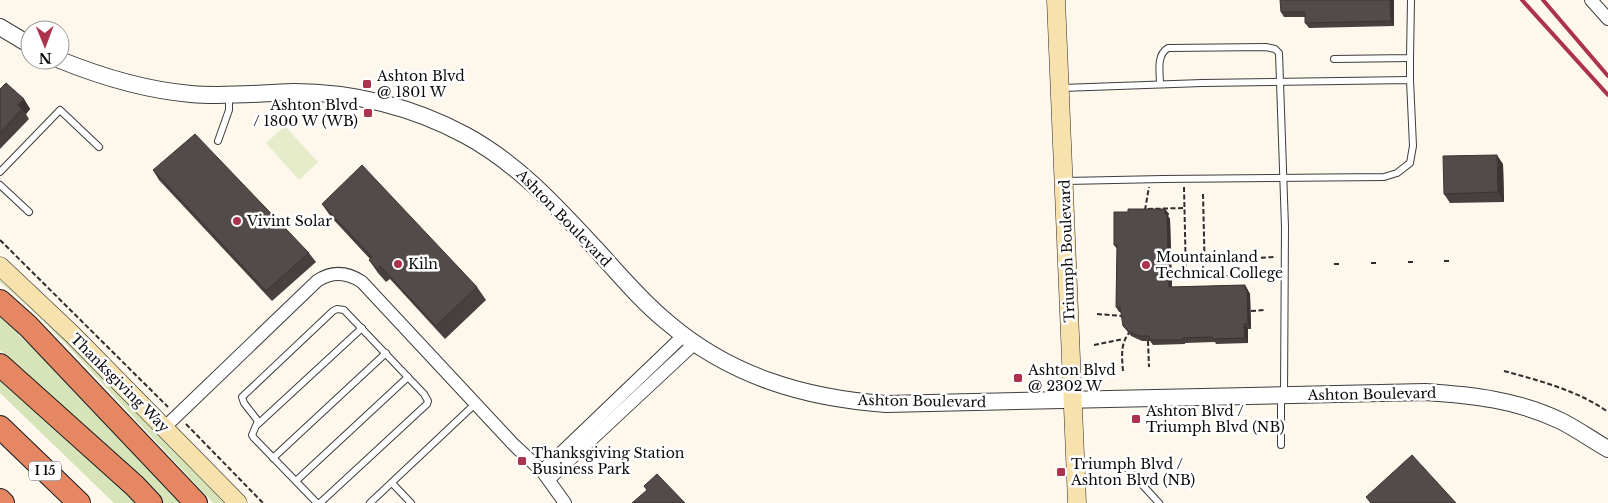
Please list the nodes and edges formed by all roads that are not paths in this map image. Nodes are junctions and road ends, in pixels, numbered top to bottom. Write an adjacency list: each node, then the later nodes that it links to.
1 (1056, 0): 13 (main road, Triumph Boulevard)
2 (1411, 0): 7 (lane)
3 (1590, 0): 4 (street)
4 (1608, 19)
5 (0, 26): 6 (street)
6 (20, 38)
7 (1410, 58): 8 (lane); 10 (lane)
8 (1334, 59)
9 (70, 64): 14 (street, Ashton Boulevard)
10 (1410, 80): 11 (lane); 18 (lane)
11 (1280, 82): 12 (lane); 12 (lane); 18 (lane)
12 (1160, 84): 13 (lane)
13 (1061, 88): 19 (main road, Triumph Boulevard)
14 (229, 95): 15 (lane); 25 (street, Ashton Boulevard)
15 (218, 141)
16 (99, 148): 17 (lane)
17 (0, 172)
18 (1283, 178): 19 (lane); 29 (lane)
19 (1064, 181): 30 (main road, Triumph Boulevard)
20 (0, 185): 21 (lane)
21 (29, 212)
22 (0, 266): 32 (main road, Thanksgiving Way)
23 (0, 301): 44 (highway)
24 (362, 328): 26 (lane); 33 (lane); 33 (lane)
25 (689, 339): 30 (street, Ashton Boulevard); 39 (street)
26 (386, 353): 28 (lane); 37 (lane)
27 (0, 365): 43 (highway)
28 (408, 377): 40 (lane); 46 (lane)
29 (1282, 395): 30 (street, Ashton Boulevard); 35 (lane); 36 (street, Ashton Boulevard)
30 (1073, 400): 50 (main road, Triumph Boulevard)
31 (476, 404): 32 (street); 39 (street); 41 (lane)
32 (171, 421): 45 (main road, Thanksgiving Way)
33 (258, 424): 37 (lane)
34 (0, 427): 42 (highway, I 15)
35 (1281, 445)
36 (1608, 449)
37 (273, 458): 40 (lane)
38 (1124, 465): 51 (lane)
39 (546, 475): 49 (street)
40 (296, 481): 46 (lane)
41 (392, 483): 47 (lane); 48 (lane)
42 (78, 503)
43 (152, 503)
44 (196, 503)
45 (238, 503)
46 (318, 503)
47 (370, 503)
48 (411, 503)
49 (565, 503)
50 (1077, 503)
51 (1159, 503)

